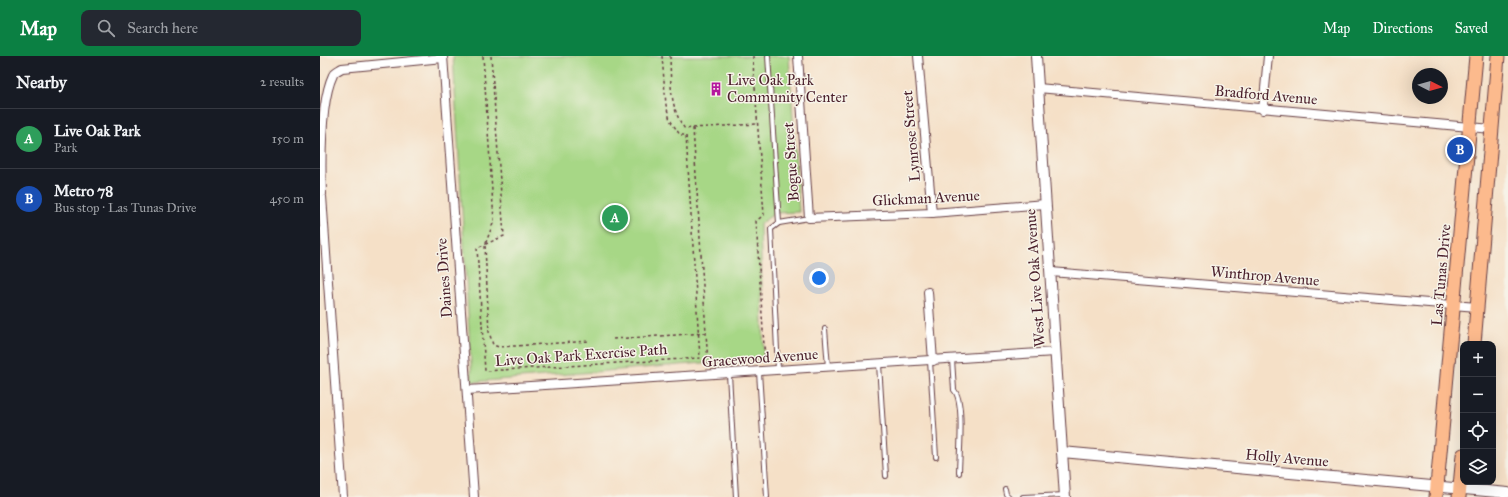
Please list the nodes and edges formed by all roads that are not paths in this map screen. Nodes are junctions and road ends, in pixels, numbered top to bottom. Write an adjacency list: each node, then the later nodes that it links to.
1 (768, 56): 16 (lane)
2 (798, 56): 15 (street, Bogue Street)
3 (918, 56): 14 (street, Lynrose Street)
4 (1036, 56): 9 (street, West Live Oak Avenue)
5 (1268, 56): 10 (street)
6 (1476, 56): 11 (main road, Las Tunas Drive)
7 (1498, 56): 12 (main road)
8 (443, 57): 31 (street, Daines Drive); 41 (street)
9 (1038, 88): 10 (street, Bradford Avenue); 13 (street, West Live Oak Avenue)
10 (1263, 110): 11 (street, Bradford Avenue)
11 (1470, 128): 12 (street, Bradford Avenue); 19 (main road, Las Tunas Drive)
12 (1492, 129): 20 (main road)
13 (1045, 204): 14 (street, Glickman Avenue); 17 (street, West Live Oak Avenue)
14 (932, 213): 15 (street, Glickman Avenue)
15 (809, 218): 16 (lane)
16 (779, 223): 28 (lane)
17 (1051, 272): 19 (street, Winthrop Avenue); 23 (street, West Live Oak Avenue)
18 (928, 292): 25 (street)
19 (1455, 305): 20 (street, Winthrop Avenue); 37 (main road, Las Tunas Drive)
20 (1477, 307): 22 (main road)
21 (825, 330): 27 (lane)
22 (1474, 341)
23 (1055, 352): 24 (street, Gracewood Avenue); 32 (street, West Live Oak Avenue)
24 (952, 359): 25 (street, Gracewood Avenue); 34 (lane)
25 (932, 361): 26 (street, Gracewood Avenue); 33 (lane)
26 (879, 364): 27 (street, Gracewood Avenue); 35 (lane)
27 (828, 367): 28 (street, Gracewood Avenue)
28 (778, 370): 29 (street, Gracewood Avenue)
29 (759, 372): 30 (street, Gracewood Avenue); 44 (lane)
30 (729, 374): 31 (street, Gracewood Avenue); 43 (lane)
31 (467, 390): 42 (street, Daines Drive)
32 (1062, 452): 37 (street, Holly Avenue); 40 (street, West Live Oak Avenue)
33 (936, 457)
34 (959, 473)
35 (886, 476)
36 (1005, 490): 45 (lane)
37 (1437, 492): 38 (street, Holly Avenue)
38 (1460, 493): 39 (street, Holly Avenue)
39 (1508, 493)
40 (1065, 496): 46 (lane)
41 (343, 497)
42 (474, 497)
43 (736, 497)
44 (767, 497)
45 (1009, 497)
46 (1023, 497)

